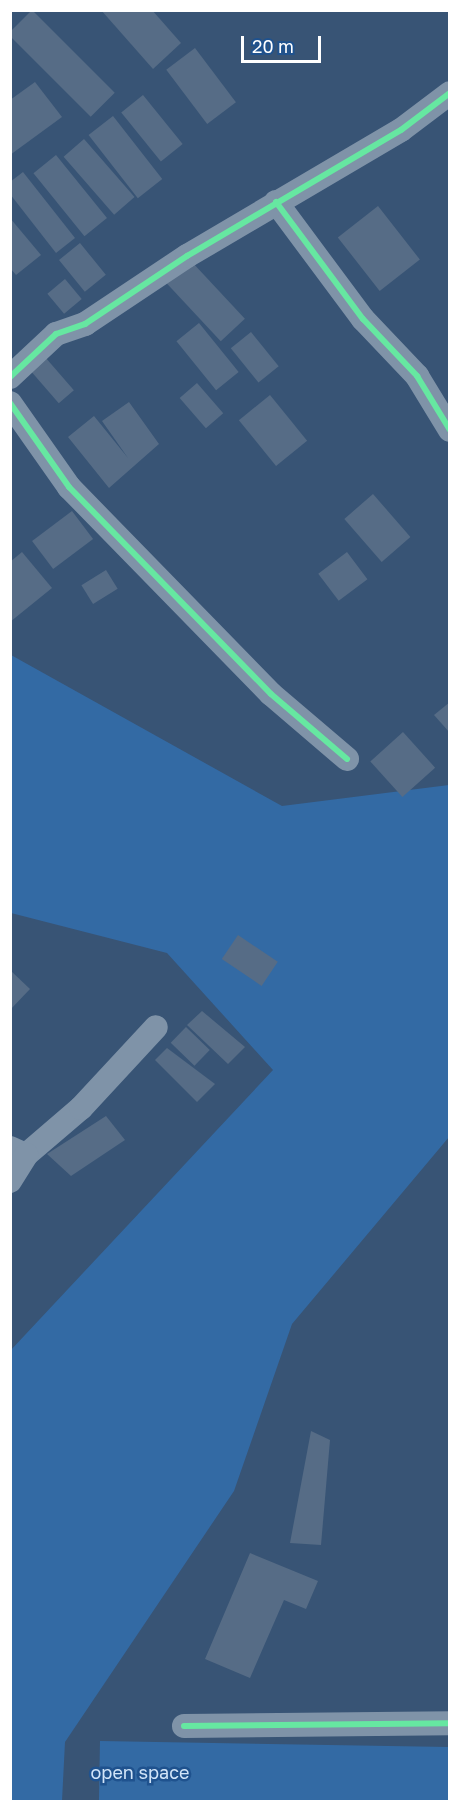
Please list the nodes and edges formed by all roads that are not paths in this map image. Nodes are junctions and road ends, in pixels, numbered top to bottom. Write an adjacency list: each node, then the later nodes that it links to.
1 (450, 93): 2 (street)
2 (276, 202): 3 (street); 5 (street)
3 (10, 377)
4 (10, 403): 6 (street)
5 (450, 430)
6 (347, 759)
7 (156, 1028): 8 (street)
8 (18, 1152): 9 (street)
9 (10, 1181)
10 (450, 1723): 11 (street)
11 (184, 1726)

